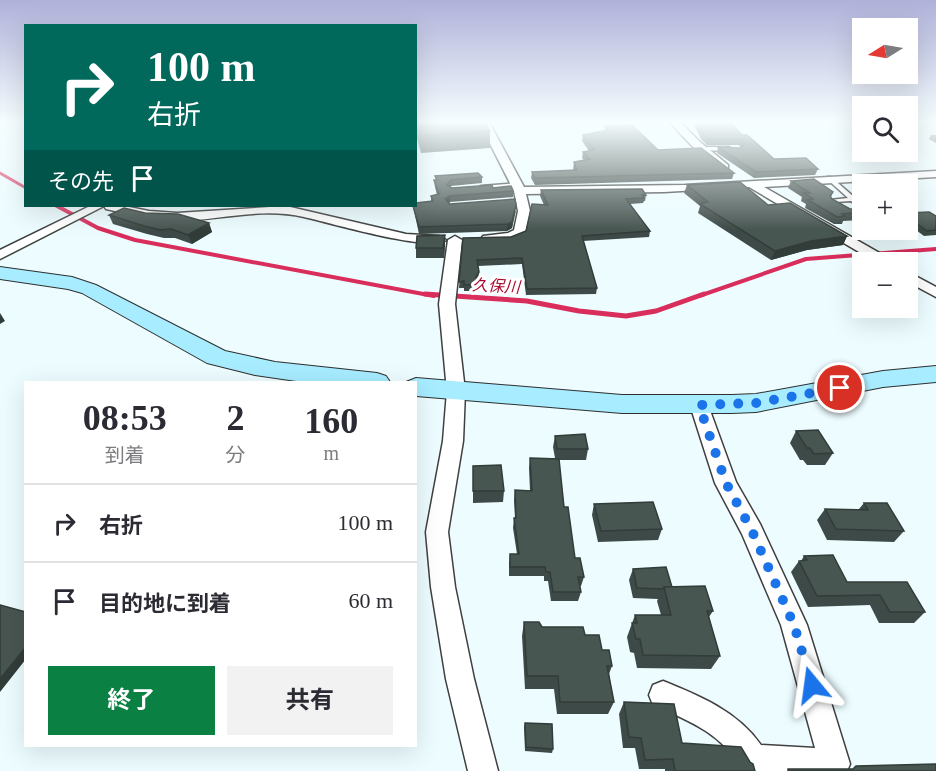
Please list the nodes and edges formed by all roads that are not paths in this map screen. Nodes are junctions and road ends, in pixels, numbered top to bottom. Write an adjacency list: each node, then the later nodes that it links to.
1 (501, 158): 7 (street)
2 (713, 158): 5 (street)
3 (936, 174): 4 (street)
4 (829, 178): 5 (street); 8 (lane)
5 (751, 184): 7 (street); 13 (street)
6 (474, 188): 7 (lane)
7 (518, 195): 12 (street)
8 (851, 199): 11 (lane)
9 (96, 207): 14 (street)
10 (114, 207): 12 (street)
11 (845, 212)
12 (465, 240): 21 (street)
13 (868, 252)
14 (0, 255)
15 (0, 273): 19 (street)
16 (918, 282): 17 (street)
17 (936, 293)
18 (936, 374): 22 (street)
19 (367, 381)
20 (417, 387): 21 (street)
21 (456, 392): 22 (street); 25 (street)
22 (699, 405): 24 (street)
23 (663, 695): 24 (street)
24 (754, 766)
25 (483, 771)

